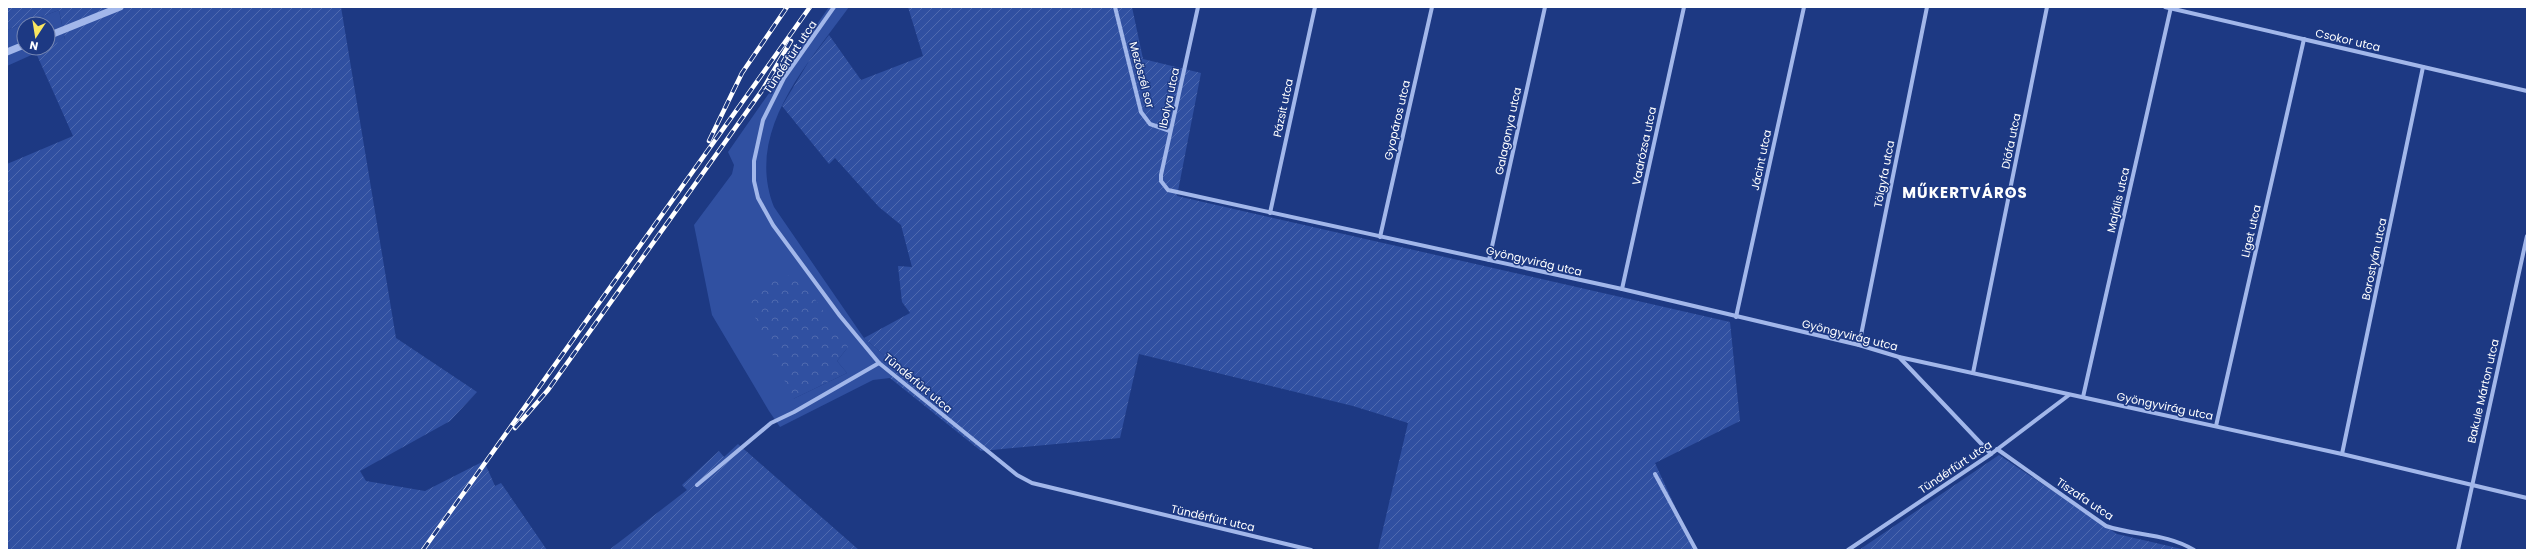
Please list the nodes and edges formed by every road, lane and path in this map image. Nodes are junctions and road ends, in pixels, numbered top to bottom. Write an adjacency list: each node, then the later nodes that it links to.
1 (120, 7): 14 (street)
2 (834, 7): 28 (street, Tündérfürt utca)
3 (1115, 7): 18 (street, Mezőszél sor)
4 (1198, 7): 18 (street, Ibolya utca)
5 (1314, 7): 20 (street, Pázsit utca)
6 (1432, 7): 22 (street, Gyopáros utca)
7 (1544, 7): 23 (street, Galagonya utca)
8 (1684, 7): 24 (street, Vadrózsa utca)
9 (1804, 7): 25 (street, Jácint utca)
10 (1927, 7): 26 (street, Tölgyfa utca)
11 (2047, 7): 29 (street, Diófa utca)
12 (2165, 7): 13 (street, Csokor utca)
13 (2171, 8): 15 (street, Csokor utca); 31 (street, Majális utca)
14 (56, 33)
15 (2304, 40): 16 (street, Csokor utca); 32 (street, Liget utca)
16 (2423, 67): 17 (street, Csokor utca); 35 (street, Borostyán utca)
17 (2527, 91)
18 (1170, 131): 19 (street, Ibolya utca)
19 (1168, 190): 20 (street, Gyöngyvirág utca)
20 (1270, 212): 22 (street, Gyöngyvirág utca)
21 (2527, 236): 37 (street, Bakule Márton utca)
22 (1380, 237): 23 (street, Gyöngyvirág utca)
23 (1489, 260): 24 (street, Gyöngyvirág utca)
24 (1622, 289): 25 (street, Gyöngyvirág utca)
25 (1736, 317): 26 (street, Gyöngyvirág utca)
26 (1859, 345): 27 (street, Gyöngyvirág utca)
27 (1899, 357): 29 (street, Gyöngyvirág utca); 34 (street)
28 (879, 363): 38 (street); 40 (street, Tündérfürt utca)
29 (1973, 373): 30 (street, Gyöngyvirág utca)
30 (2069, 395): 31 (street, Gyöngyvirág utca); 33 (street, Tündérfürt utca)
31 (2083, 397): 32 (street, Gyöngyvirág utca)
32 (2216, 426): 35 (street, Gyöngyvirág utca)
33 (1997, 449): 34 (street, Tündérfürt utca); 43 (street, Tiszafa utca)
34 (1991, 454): 42 (street, Tündérfürt utca)
35 (2342, 454): 37 (street, Gyöngyvirág utca)
36 (1655, 474): 41 (street)
37 (2472, 484): 39 (street, Gyöngyvirág utca); 44 (street, Bakule Márton utca)
38 (697, 485)
39 (2527, 498)
40 (1310, 550)
41 (1696, 550)
42 (1848, 550)
43 (2194, 550)
44 (2458, 550)

